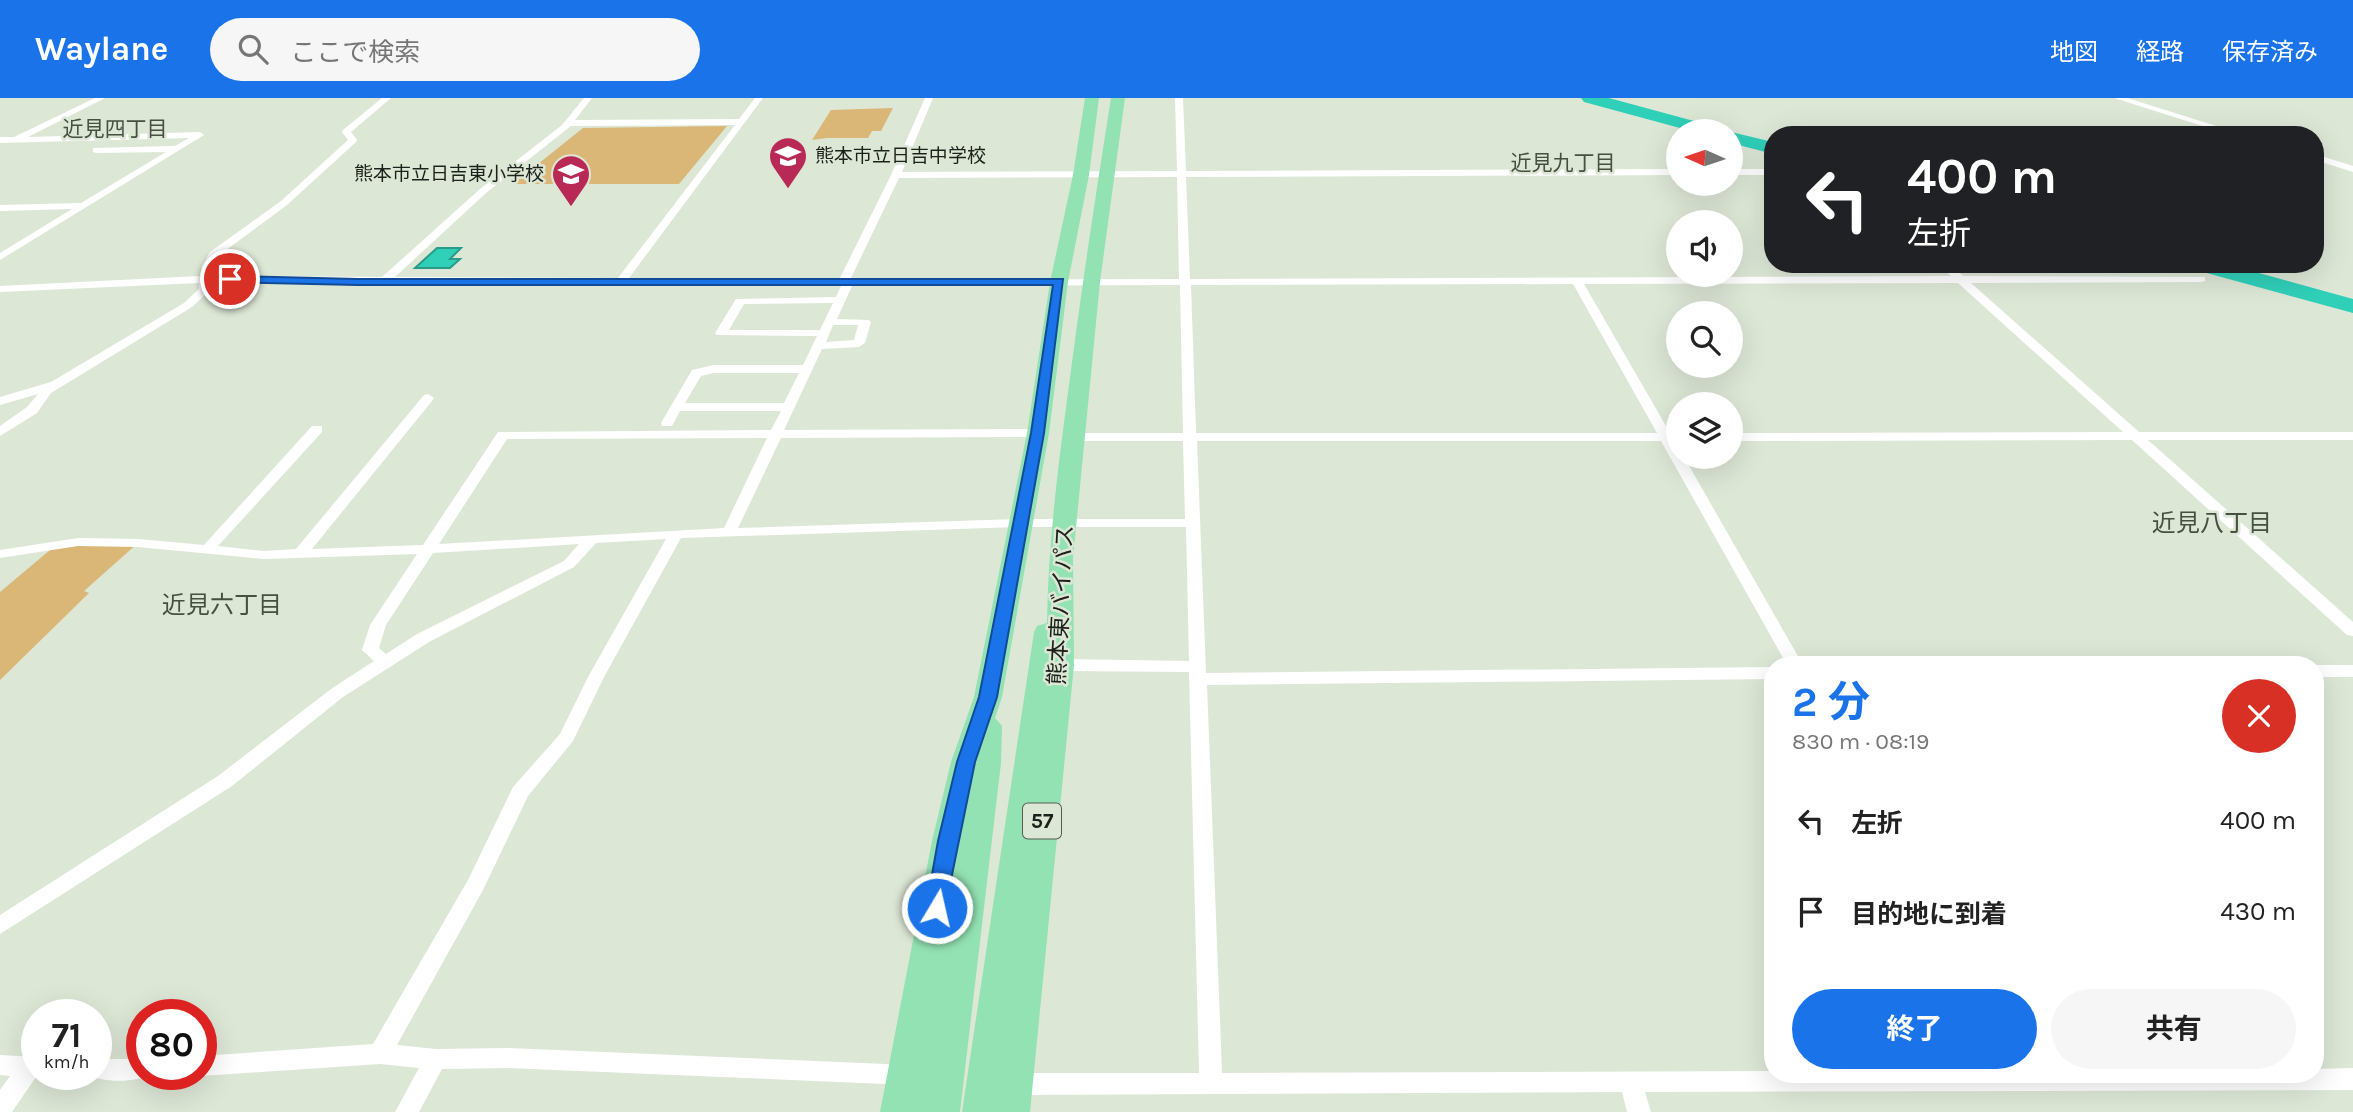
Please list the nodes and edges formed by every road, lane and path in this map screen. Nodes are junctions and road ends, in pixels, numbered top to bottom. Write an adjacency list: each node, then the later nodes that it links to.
1 (101, 98): 14 (street)
2 (387, 98): 31 (street)
3 (588, 98): 11 (street)
4 (759, 98): 10 (street)
5 (929, 98): 24 (street)
6 (1092, 98): 25 (highway, 熊本東バイパス)
7 (1118, 98): 26 (highway, 熊本東バイパス / 57)
8 (1179, 98): 23 (street)
9 (2118, 98): 12 (street)
10 (741, 122): 11 (street); 34 (street)
11 (569, 124): 33 (street)
12 (2211, 126)
13 (0, 140): 14 (street)
14 (13, 140): 15 (street); 16 (street)
15 (0, 147)
16 (181, 149): 17 (street); 27 (street)
17 (96, 150)
18 (2324, 160): 19 (street)
19 (2353, 169)
20 (1666, 172): 23 (street)
21 (1743, 172): 22 (street)
22 (1764, 172)
23 (1182, 174): 26 (street); 35 (street)
24 (896, 175): 25 (street); 40 (street)
25 (1081, 175): 26 (street); 38 (highway, 熊本東バイパス)
26 (1108, 175): 39 (highway, 熊本東バイパス / 57)
27 (84, 206): 28 (street); 29 (street)
28 (0, 208)
29 (0, 257)
30 (1954, 273): 37 (street)
31 (206, 279): 33 (street); 41 (street); 46 (street)
32 (2201, 279): 37 (street)
33 (385, 280): 34 (street)
34 (622, 281): 40 (street)
35 (1185, 281): 36 (street); 39 (street); 59 (street)
36 (1577, 281): 37 (street); 52 (street)
37 (1962, 281): 62 (street)
38 (1059, 282): 39 (street); 40 (street); 55 (highway, 熊本東バイパス)
39 (1091, 282): 58 (highway, 熊本東バイパス / 57)
40 (845, 283): 42 (street)
41 (0, 289)
42 (839, 300): 43 (street); 43 (street)
43 (826, 327): 44 (street); 44 (street)
44 (817, 346): 45 (street)
45 (806, 369): 49 (street); 50 (street)
46 (54, 386): 48 (street); 54 (street)
47 (428, 398): 73 (street)
48 (0, 401)
49 (676, 407): 50 (street); 51 (street)
50 (787, 407): 56 (street)
51 (667, 422)
52 (1666, 427)
53 (317, 429): 71 (street)
54 (0, 432)
55 (1038, 433): 56 (street); 64 (highway, 熊本東バイパス)
56 (774, 434): 67 (street); 70 (street)
57 (2353, 436): 62 (street)
58 (1073, 437): 59 (street); 65 (highway, 熊本東バイパス / 57)
59 (1190, 437): 60 (street); 66 (street)
60 (1666, 437)
61 (1743, 437): 62 (street)
62 (2136, 437): 75 (street)
63 (1689, 469): 76 (street)
64 (1021, 523): 65 (street); 67 (street); 83 (highway, 熊本東バイパス)
65 (1065, 523): 66 (street); 74 (highway, 熊本東バイパス / 57)
66 (1193, 523): 81 (street)
67 (729, 532): 68 (street)
68 (676, 534): 69 (street); 85 (street)
69 (593, 538): 70 (street); 77 (street)
70 (427, 548): 73 (street); 77 (street)
71 (206, 551): 72 (street); 73 (street)
72 (0, 554)
73 (300, 554)
74 (1060, 558): 78 (highway, 熊本東バイパス / 57); 98 (highway)
75 (2353, 631)
76 (1790, 656)
77 (386, 662): 84 (street)
78 (1060, 665): 81 (street); 98 (highway, 熊本東バイパス / 57)
79 (2324, 671): 80 (street)
80 (2353, 671)
81 (1198, 673): 82 (street); 95 (street)
82 (1764, 673)
83 (988, 697): 90 (highway, 熊本東バイパス); 97 (highway)
84 (0, 926)
85 (380, 1054): 86 (street); 88 (street)
86 (436, 1059): 90 (street); 100 (street)
87 (0, 1065): 89 (street)
88 (217, 1065)
89 (21, 1066)
90 (906, 1075): 97 (street); 101 (highway, 熊本東バイパス)
91 (1764, 1081): 93 (street)
92 (21, 1082): 99 (street)
93 (1630, 1082): 95 (street); 102 (street)
94 (2296, 1083): 96 (street)
95 (1212, 1084): 98 (street)
96 (2349, 1084)
97 (942, 1096): 98 (street)
98 (998, 1098)
99 (0, 1109)
100 (407, 1112)
101 (900, 1112)
102 (1639, 1112)

